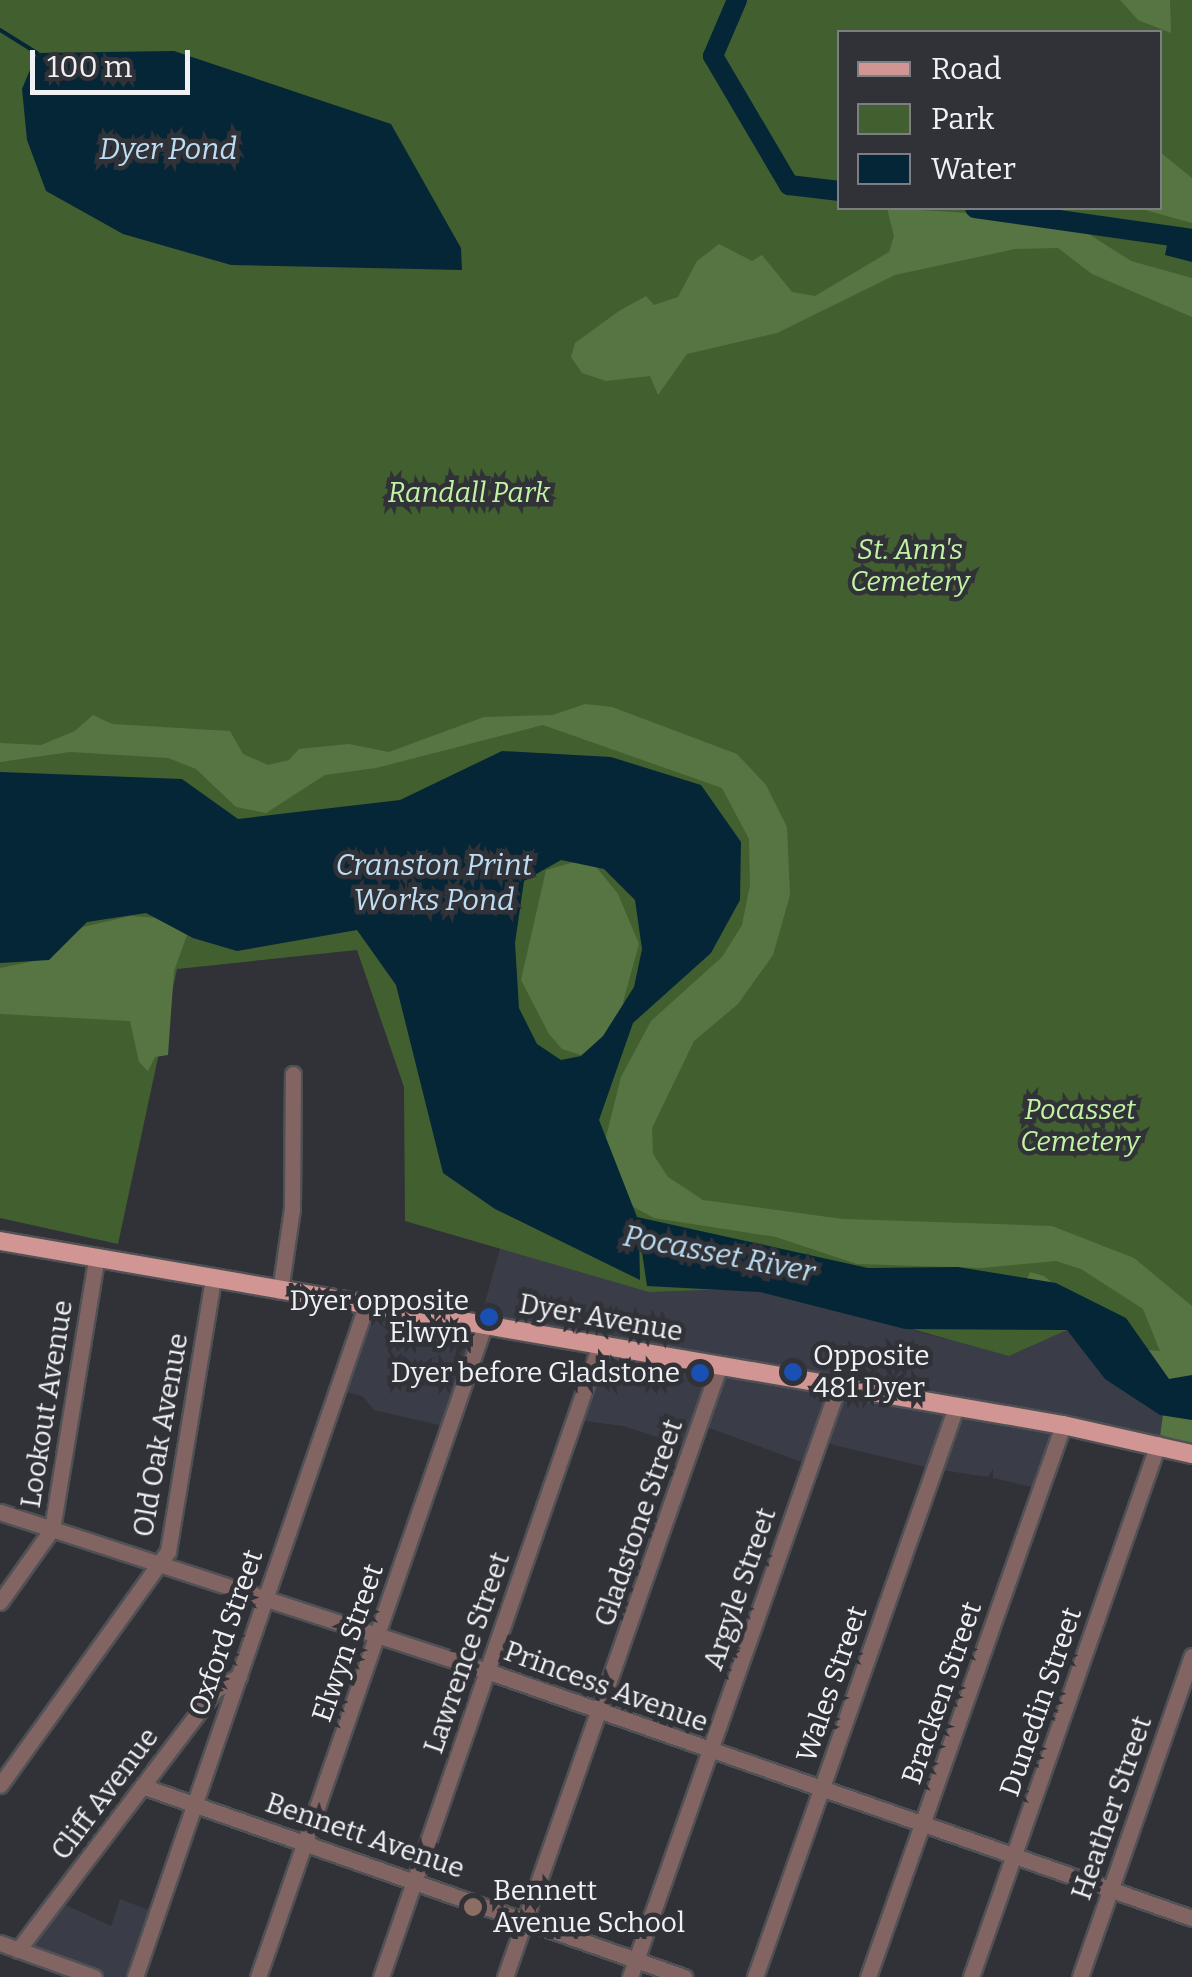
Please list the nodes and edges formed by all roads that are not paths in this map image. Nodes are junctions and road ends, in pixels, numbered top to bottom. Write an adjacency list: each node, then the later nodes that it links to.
1 (293, 1074): 5 (street)
2 (0, 1241): 3 (main road, Dyer Avenue)
3 (96, 1259): 4 (main road, Dyer Avenue); 16 (street, Lookout Avenue)
4 (213, 1280): 5 (main road, Dyer Avenue); 17 (street, Old Oak Avenue)
5 (280, 1291): 6 (main road, Dyer Avenue)
6 (366, 1306): 7 (main road, Dyer Avenue); 18 (street, Oxford Street)
7 (484, 1326): 8 (main road, Dyer Avenue); 20 (street, Elwyn Street)
8 (600, 1345): 9 (main road, Dyer Avenue); 22 (street, Lawrence Street)
9 (719, 1367): 10 (main road, Dyer Avenue); 24 (street, Gladstone Street)
10 (838, 1387): 11 (main road, Dyer Avenue); 25 (street, Argyle Street)
11 (956, 1407): 12 (main road, Dyer Avenue); 28 (street, Wales Street)
12 (1063, 1425): 13 (main road, Dyer Avenue); 30 (street, Bracken Street)
13 (1158, 1444): 14 (main road, Dyer Avenue); 32 (street, Dunedin Street)
14 (1192, 1454)
15 (0, 1512): 16 (street, Princess Avenue)
16 (52, 1528): 17 (street, Princess Avenue); 19 (street, Lookout Avenue)
17 (162, 1562): 18 (street, Princess Avenue); 26 (street, Old Oak Avenue)
18 (264, 1596): 20 (street, Princess Avenue); 23 (street, Oxford Street)
19 (0, 1602)
20 (377, 1636): 22 (street, Princess Avenue); 31 (street, Elwyn Street)
21 (1192, 1656): 34 (street, Heather Street)
22 (487, 1672): 24 (street, Princess Avenue); 33 (street, Lawrence Street)
23 (238, 1676): 27 (street, Cliff Avenue); 29 (street, Oxford Street)
24 (600, 1712): 25 (street, Princess Avenue); 36 (street, Gladstone Street)
25 (710, 1751): 28 (street, Princess Avenue); 39 (street, Argyle Street)
26 (0, 1785)
27 (142, 1786): 29 (street, Bennett Avenue); 38 (street, Cliff Avenue)
28 (821, 1790): 30 (street, Princess Avenue); 47 (street, Wales Street)
29 (193, 1802): 31 (street, Bennett Avenue); 41 (street, Oxford Street)
30 (922, 1825): 32 (street, Princess Avenue); 48 (street, Bracken Street)
31 (306, 1841): 33 (street, Bennett Avenue); 42 (street, Elwyn Street)
32 (1014, 1856): 34 (street, Princess Avenue); 49 (street, Dunedin Street)
33 (415, 1879): 36 (street, Bennett Avenue); 43 (street, Lawrence Street)
34 (1111, 1890): 35 (street, Princess Avenue); 50 (street, Heather Street)
35 (1192, 1918)
36 (525, 1919): 39 (street, Bennett Avenue); 44 (street, Gladstone Street)
37 (0, 1943): 38 (street)
38 (18, 1950): 40 (street)
39 (636, 1958): 45 (street, Argyle Street); 46 (street, Bennett Avenue)
40 (94, 1977)
41 (135, 1977)
42 (258, 1977)
43 (381, 1977)
44 (505, 1977)
45 (630, 1977)
46 (684, 1977)
47 (755, 1977)
48 (868, 1977)
49 (971, 1977)
50 (1080, 1977)

